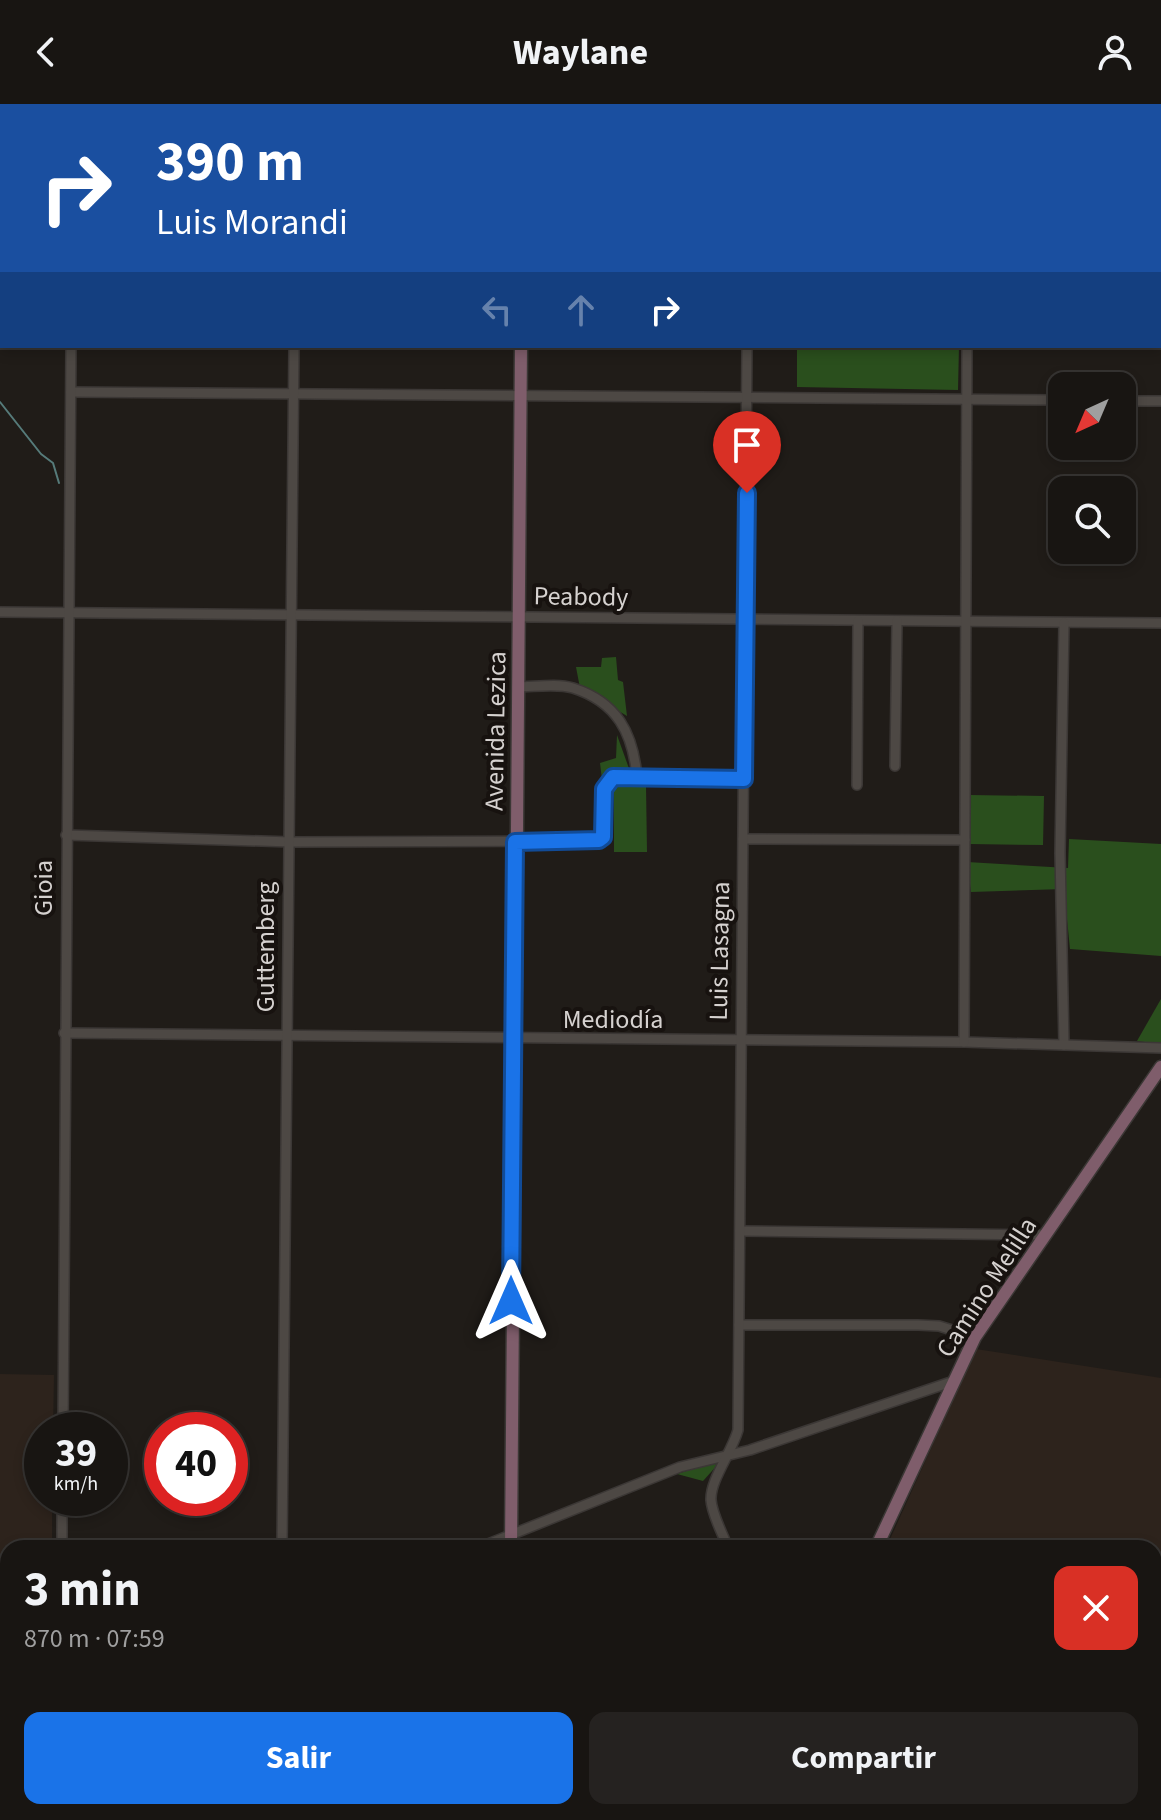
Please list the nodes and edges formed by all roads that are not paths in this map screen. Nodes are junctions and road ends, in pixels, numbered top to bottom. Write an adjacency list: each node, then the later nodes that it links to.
1 (71, 348): 6 (street, Gioia)
2 (294, 348): 7 (street, Guttemberg)
3 (521, 348): 8 (street, Avenida Lezica)
4 (747, 348): 9 (street, Luis Lasagna)
5 (967, 348): 10 (street)
6 (71, 392): 7 (street); 14 (street, Gioia)
7 (294, 393): 8 (street); 16 (street, Guttemberg)
8 (520, 396): 9 (street); 17 (street, Avenida Lezica)
9 (747, 397): 10 (street); 18 (street, Luis Lasagna)
10 (966, 399): 11 (street); 21 (street)
11 (1048, 400)
12 (1136, 401): 13 (street)
13 (1161, 401)
14 (70, 611): 15 (street, Peabody); 16 (street, Peabody); 29 (street, Gioia)
15 (0, 612)
16 (292, 616): 17 (street, Peabody); 32 (street, Guttemberg)
17 (518, 617): 18 (street, Peabody); 24 (street, Avenida Lezica)
18 (746, 620): 19 (street, Peabody); 27 (street, Luis Lasagna)
19 (858, 621): 20 (street, Peabody); 28 (street)
20 (897, 621): 21 (street, Peabody); 25 (street)
21 (965, 622): 22 (street, Peabody); 31 (street)
22 (1064, 623): 23 (street, Peabody); 39 (street)
23 (1161, 623)
24 (517, 687): 26 (street); 33 (street, Avenida Lezica)
25 (895, 766)
26 (637, 777): 27 (street); 33 (street)
27 (744, 779): 30 (street, Luis Lasagna)
28 (857, 785)
29 (66, 835): 32 (street); 34 (street, Gioia)
30 (743, 839): 31 (street); 37 (street, Luis Lasagna)
31 (965, 840): 38 (street)
32 (291, 842): 33 (street); 35 (street, Guttemberg)
33 (515, 842): 36 (street, Avenida Lezica)
34 (64, 1033): 35 (street, Mediodía); 47 (street, Gioia)
35 (287, 1038): 36 (street, Mediodía); 52 (street, Guttemberg)
36 (513, 1040): 37 (street, Mediodía); 50 (street, Avenida Lezica)
37 (740, 1041): 38 (street, Mediodía); 42 (street, Luis Lasagna)
38 (964, 1042): 39 (street, Mediodía)
39 (1064, 1045): 40 (street, Mediodía)
40 (1161, 1048)
41 (1160, 1071): 43 (street, Camino Melilla)
42 (740, 1231): 43 (street); 44 (street, Luis Lasagna)
43 (1046, 1235): 45 (street, Camino Melilla)
44 (739, 1325): 45 (street); 48 (street, Luis Lasagna)
45 (975, 1337): 46 (street, Camino Melilla)
46 (951, 1382): 48 (street); 56 (street, Camino Melilla)
47 (63, 1412)
48 (732, 1452): 50 (street); 55 (street, Luis Lasagna)
49 (62, 1516): 51 (street)
50 (510, 1534): 53 (street); 54 (street, Avenida Lezica)
51 (62, 1540)
52 (282, 1540)
53 (496, 1540)
54 (510, 1540)
55 (725, 1540)
56 (880, 1540)

